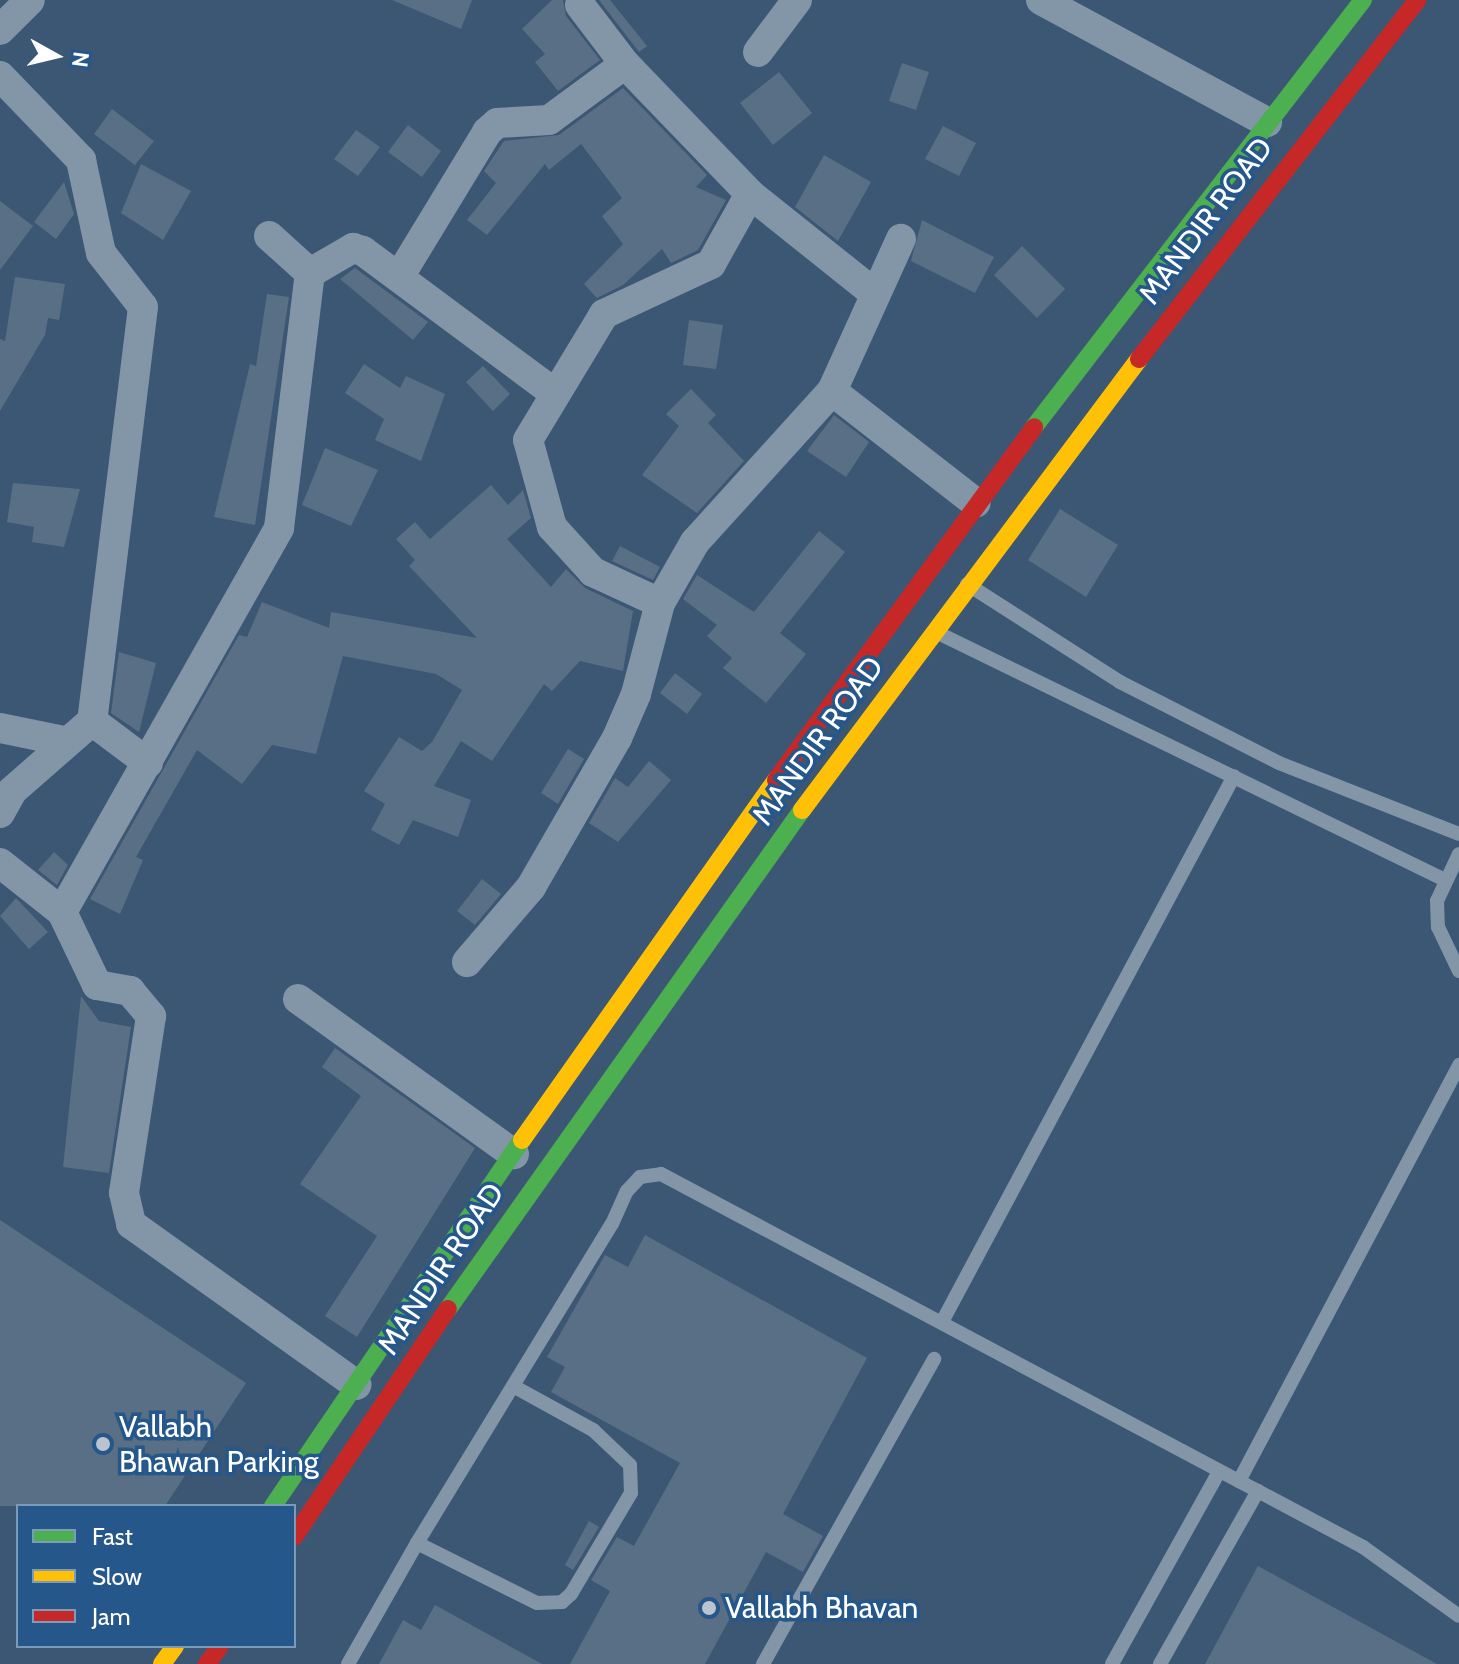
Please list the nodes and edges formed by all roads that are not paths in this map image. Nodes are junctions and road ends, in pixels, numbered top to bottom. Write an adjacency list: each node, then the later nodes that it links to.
1 (30, 0): 7 (street)
2 (797, 0): 8 (street)
3 (1041, 0): 11 (street)
4 (1363, 0): 11 (street, MANDIR ROAD)
5 (1417, 0): 22 (street, MANDIR ROAD)
6 (580, 5): 9 (street)
7 (0, 30)
8 (758, 52)
9 (625, 64): 12 (street); 16 (street)
10 (0, 76): 25 (street)
11 (1267, 122): 20 (street, MANDIR ROAD)
12 (750, 194): 17 (street); 19 (street)
13 (269, 236): 15 (street)
14 (901, 239): 17 (street)
15 (310, 273): 16 (street); 28 (street)
16 (399, 277): 19 (street)
17 (874, 293): 18 (street)
18 (832, 391): 20 (street); 23 (street)
19 (554, 393): 23 (street)
20 (976, 503): 21 (street, MANDIR ROAD)
21 (935, 560): 22 (lane); 24 (street, MANDIR ROAD)
22 (966, 583): 24 (street, MANDIR ROAD); 31 (lane)
23 (660, 603): 38 (street)
24 (915, 621): 29 (lane); 35 (street, MANDIR ROAD); 37 (street, MANDIR ROAD)
25 (92, 721): 27 (street); 28 (street)
26 (0, 728): 27 (street)
27 (64, 741): 30 (street)
28 (148, 763): 36 (street)
29 (1234, 776): 34 (lane); 43 (lane)
30 (0, 813)
31 (1459, 834)
32 (1459, 854): 34 (lane)
33 (4, 873): 36 (street)
34 (1443, 879): 39 (lane)
35 (687, 904): 37 (street); 42 (street, MANDIR ROAD)
36 (62, 912): 45 (street)
37 (719, 925): 51 (street, MANDIR ROAD)
38 (467, 962)
39 (1459, 971)
40 (298, 999): 42 (street)
41 (1459, 1065): 48 (lane)
42 (514, 1154): 45 (street, MANDIR ROAD)
43 (942, 1322): 46 (lane); 47 (lane)
44 (934, 1359): 55 (lane)
45 (357, 1385): 50 (street, MANDIR ROAD)
46 (513, 1386): 52 (lane); 52 (lane)
47 (1219, 1472): 48 (lane); 56 (lane)
48 (1239, 1481): 49 (lane)
49 (1258, 1491): 53 (lane); 57 (lane)
50 (274, 1504)
51 (296, 1534)
52 (417, 1543): 54 (lane)
53 (1459, 1616)
54 (348, 1664)
55 (763, 1664)
56 (1112, 1664)
57 (1160, 1664)

